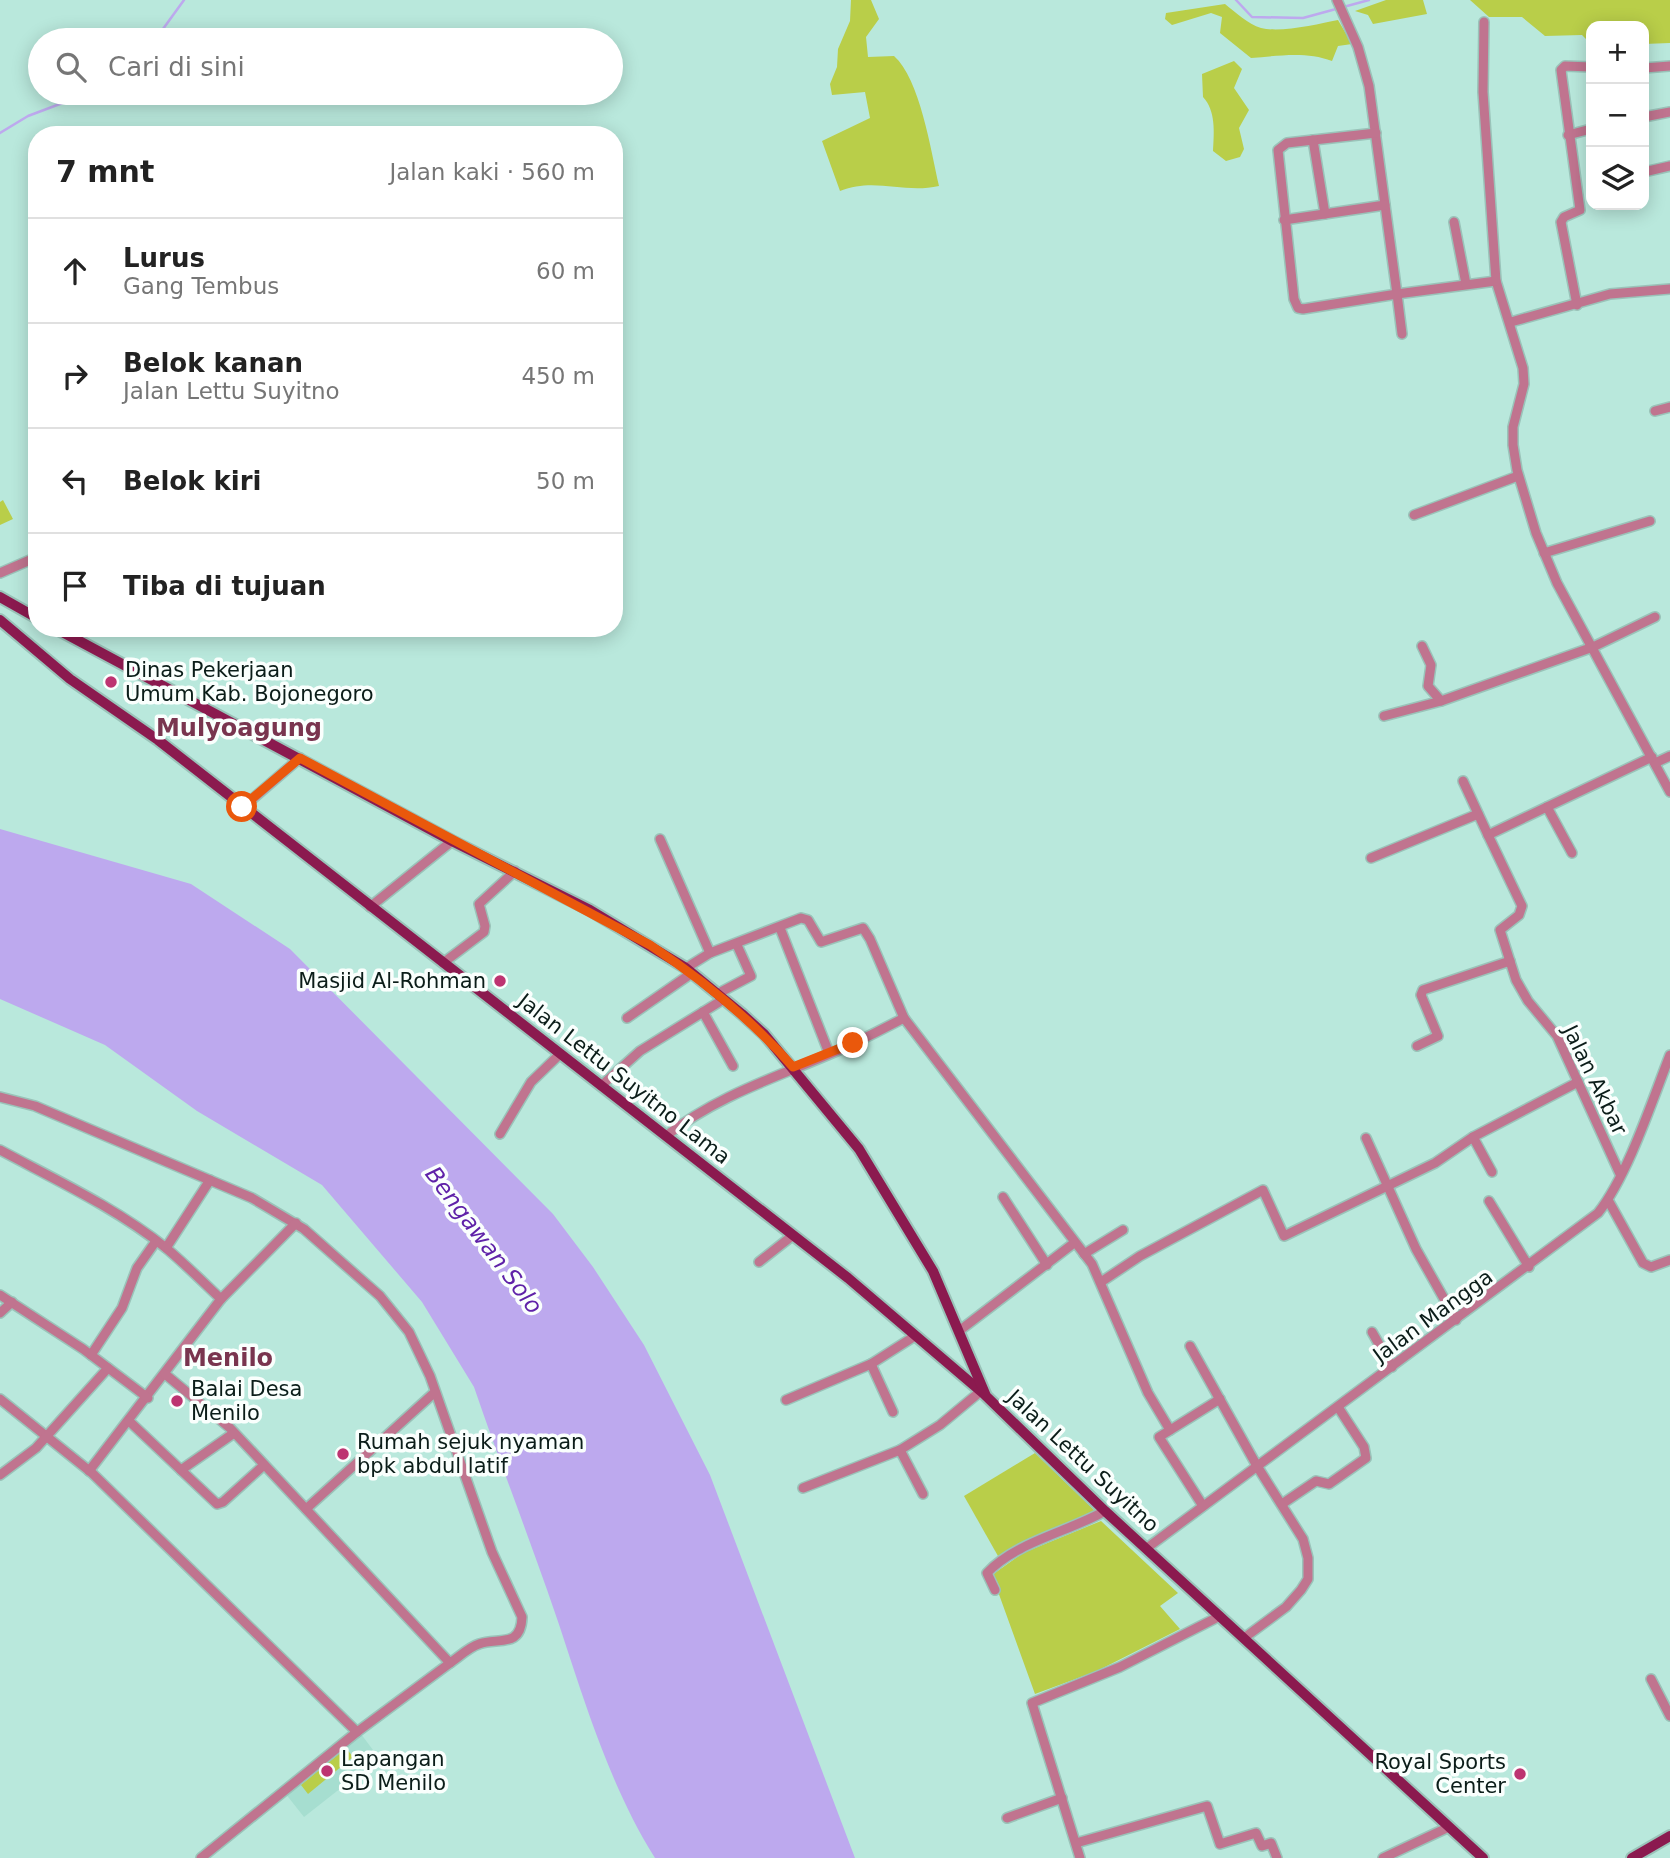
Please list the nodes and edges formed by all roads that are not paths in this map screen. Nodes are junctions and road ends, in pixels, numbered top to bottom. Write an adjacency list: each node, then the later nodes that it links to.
1 (1337, 0): 9 (street)
2 (1484, 22): 18 (street)
3 (1670, 66): 5 (street)
4 (1586, 67): 10 (street)
5 (1649, 68)
6 (1670, 112): 7 (street)
7 (1649, 116)
8 (1586, 130): 10 (street)
9 (1376, 133): 11 (street); 14 (street)
10 (1568, 135): 22 (street)
11 (1313, 140): 15 (street); 16 (street)
12 (1670, 166): 13 (street)
13 (1649, 171)
14 (1385, 205): 15 (street); 21 (street)
15 (1325, 214): 16 (street)
16 (1284, 220): 21 (street)
17 (1454, 222): 19 (street)
18 (1496, 281): 19 (street); 23 (street)
19 (1466, 284): 21 (street)
20 (1670, 289): 22 (street)
21 (1397, 294): 24 (street)
22 (1577, 305): 23 (street)
23 (1511, 322): 27 (street)
24 (1402, 334)
25 (1670, 407): 26 (street)
26 (1655, 411)
27 (1518, 476): 28 (street); 30 (street)
28 (1414, 515)
29 (1650, 521): 30 (street)
30 (1544, 553): 39 (street)
31 (28, 561): 32 (street)
32 (0, 573)
33 (1, 600): 34 (main road)
34 (28, 614)
35 (1655, 617): 39 (street)
36 (0, 620): 47 (main road, Jalan Lettu Suyitno Lama)
37 (72, 637): 43 (main road, Jalan Lettu Suyitno)
38 (1422, 646): 40 (street)
39 (1593, 647): 40 (street); 44 (street)
40 (1441, 701): 41 (street)
41 (1384, 716)
42 (1670, 756): 44 (street)
43 (300, 758): 47 (street); 52 (main road, Jalan Lettu Suyitno)
44 (1653, 760): 46 (street); 48 (street)
45 (1463, 781): 49 (street)
46 (1670, 792)
47 (242, 807): 56 (main road, Jalan Lettu Suyitno Lama)
48 (1547, 807): 50 (street); 53 (street)
49 (1478, 814): 50 (street); 54 (street)
50 (1488, 835): 60 (street, Jalan Akbar)
51 (660, 839): 59 (street)
52 (452, 841): 55 (main road, Jalan Lettu Suyitno); 56 (street)
53 (1572, 853)
54 (1371, 858)
55 (515, 871): 61 (street); 62 (main road, Jalan Lettu Suyitno)
56 (370, 907): 61 (main road, Jalan Lettu Suyitno Lama)
57 (780, 928): 58 (street); 66 (street); 68 (street)
58 (737, 945): 59 (street); 63 (street)
59 (710, 953): 62 (street)
60 (1510, 961): 67 (street); 73 (street, Jalan Akbar)
61 (443, 963): 69 (main road, Jalan Lettu Suyitno Lama)
62 (689, 970): 63 (main road, Jalan Lettu Suyitno); 65 (street)
63 (721, 996): 64 (street); 72 (main road, Jalan Lettu Suyitno)
64 (703, 1012): 71 (street); 74 (street)
65 (627, 1018)
66 (904, 1018): 68 (street); 92 (street)
67 (1417, 1046)
68 (829, 1053): 72 (street)
69 (560, 1054): 74 (main road, Jalan Lettu Suyitno Lama); 76 (street)
70 (1670, 1055): 82 (street, Jalan Mangga)
71 (733, 1066)
72 (793, 1067): 77 (street); 105 (main road, Jalan Lettu Suyitno)
73 (1578, 1082): 78 (street); 82 (street, Jalan Akbar)
74 (601, 1086): 77 (main road, Jalan Lettu Suyitno Lama)
75 (0, 1097): 83 (street)
76 (500, 1134)
77 (666, 1136): 90 (main road, Jalan Lettu Suyitno Lama)
78 (1473, 1137): 81 (street); 84 (street)
79 (1366, 1138): 84 (street)
80 (0, 1150): 91 (street)
81 (1492, 1172)
82 (1620, 1174): 87 (street, Jalan Mangga)
83 (210, 1180): 88 (street); 93 (street)
84 (1389, 1186): 99 (street); 104 (street)
85 (1003, 1197): 97 (street)
86 (1489, 1200): 98 (street)
87 (1608, 1200): 95 (street); 98 (street, Jalan Mangga)
88 (296, 1223): 101 (street); 116 (street)
89 (1123, 1230): 94 (street)
90 (792, 1236): 96 (street); 107 (main road, Jalan Lettu Suyitno Lama)
91 (156, 1241): 93 (street); 109 (street)
92 (1074, 1243): 94 (street); 97 (street)
93 (166, 1248): 101 (street)
94 (1084, 1254): 99 (street)
95 (1670, 1260)
96 (759, 1262)
97 (1047, 1265): 105 (street)
98 (1529, 1267): 104 (street, Jalan Mangga)
99 (1101, 1282): 125 (street)
100 (0, 1295): 102 (street)
101 (221, 1299): 115 (street)
102 (12, 1302): 103 (street); 109 (street)
103 (0, 1313)
104 (1457, 1320): 113 (street, Jalan Mangga)
105 (959, 1331): 110 (main road, Jalan Lettu Suyitno)
106 (1372, 1332): 113 (street)
107 (915, 1336): 111 (street); 112 (main road, Jalan Lettu Suyitno Lama)
108 (1190, 1346): 120 (street)
109 (91, 1355): 114 (street)
110 (969, 1356): 112 (main road); 117 (main road, Jalan Lettu Suyitno)
111 (871, 1364): 121 (street); 123 (street)
112 (952, 1367): 117 (main road, Jalan Lettu Suyitno Lama)
113 (1392, 1367): 122 (street, Jalan Mangga)
114 (108, 1368): 118 (street); 127 (street)
115 (165, 1374): 118 (street); 126 (street)
116 (435, 1392): 138 (street); 144 (street)
117 (983, 1394): 128 (street); 139 (main road, Jalan Lettu Suyitno)
118 (148, 1398): 124 (street)
119 (0, 1399): 127 (street)
120 (1220, 1399): 125 (street); 130 (street)
121 (786, 1400)
122 (1338, 1407): 130 (street, Jalan Mangga); 136 (street)
123 (893, 1412)
124 (129, 1421): 131 (street); 132 (street)
125 (1170, 1430): 137 (street)
126 (234, 1433): 129 (street); 131 (street)
127 (47, 1437): 132 (street); 133 (street)
128 (900, 1450): 134 (street); 135 (street)
129 (264, 1465): 131 (street); 138 (street)
130 (1257, 1466): 136 (street); 137 (street, Jalan Mangga)
131 (181, 1470)
132 (89, 1471): 147 (street)
133 (0, 1475)
134 (803, 1488)
135 (923, 1494)
136 (1282, 1504): 143 (street)
137 (1203, 1506): 140 (street, Jalan Mangga)
138 (306, 1509): 144 (street)
139 (1105, 1511): 140 (main road, Jalan Lettu Suyitno); 141 (street)
140 (1147, 1548): 142 (main road, Jalan Lettu Suyitno)
141 (995, 1590)
142 (1220, 1616): 143 (main road, Jalan Lettu Suyitno); 148 (street)
143 (1244, 1638): 150 (main road, Jalan Lettu Suyitno)
144 (450, 1663): 147 (street)
145 (1651, 1679): 146 (street)
146 (1670, 1716)
147 (357, 1732): 153 (street)
148 (1062, 1798): 149 (street); 152 (street)
149 (1007, 1818)
150 (1449, 1827): 156 (street); 157 (main road, Jalan Lettu Suyitno)
151 (1670, 1836): 158 (main road)
152 (1076, 1843): 154 (street); 155 (street)
153 (201, 1858)
154 (1080, 1858)
155 (1277, 1858)
156 (1383, 1858)
157 (1483, 1858)
158 (1632, 1858)

